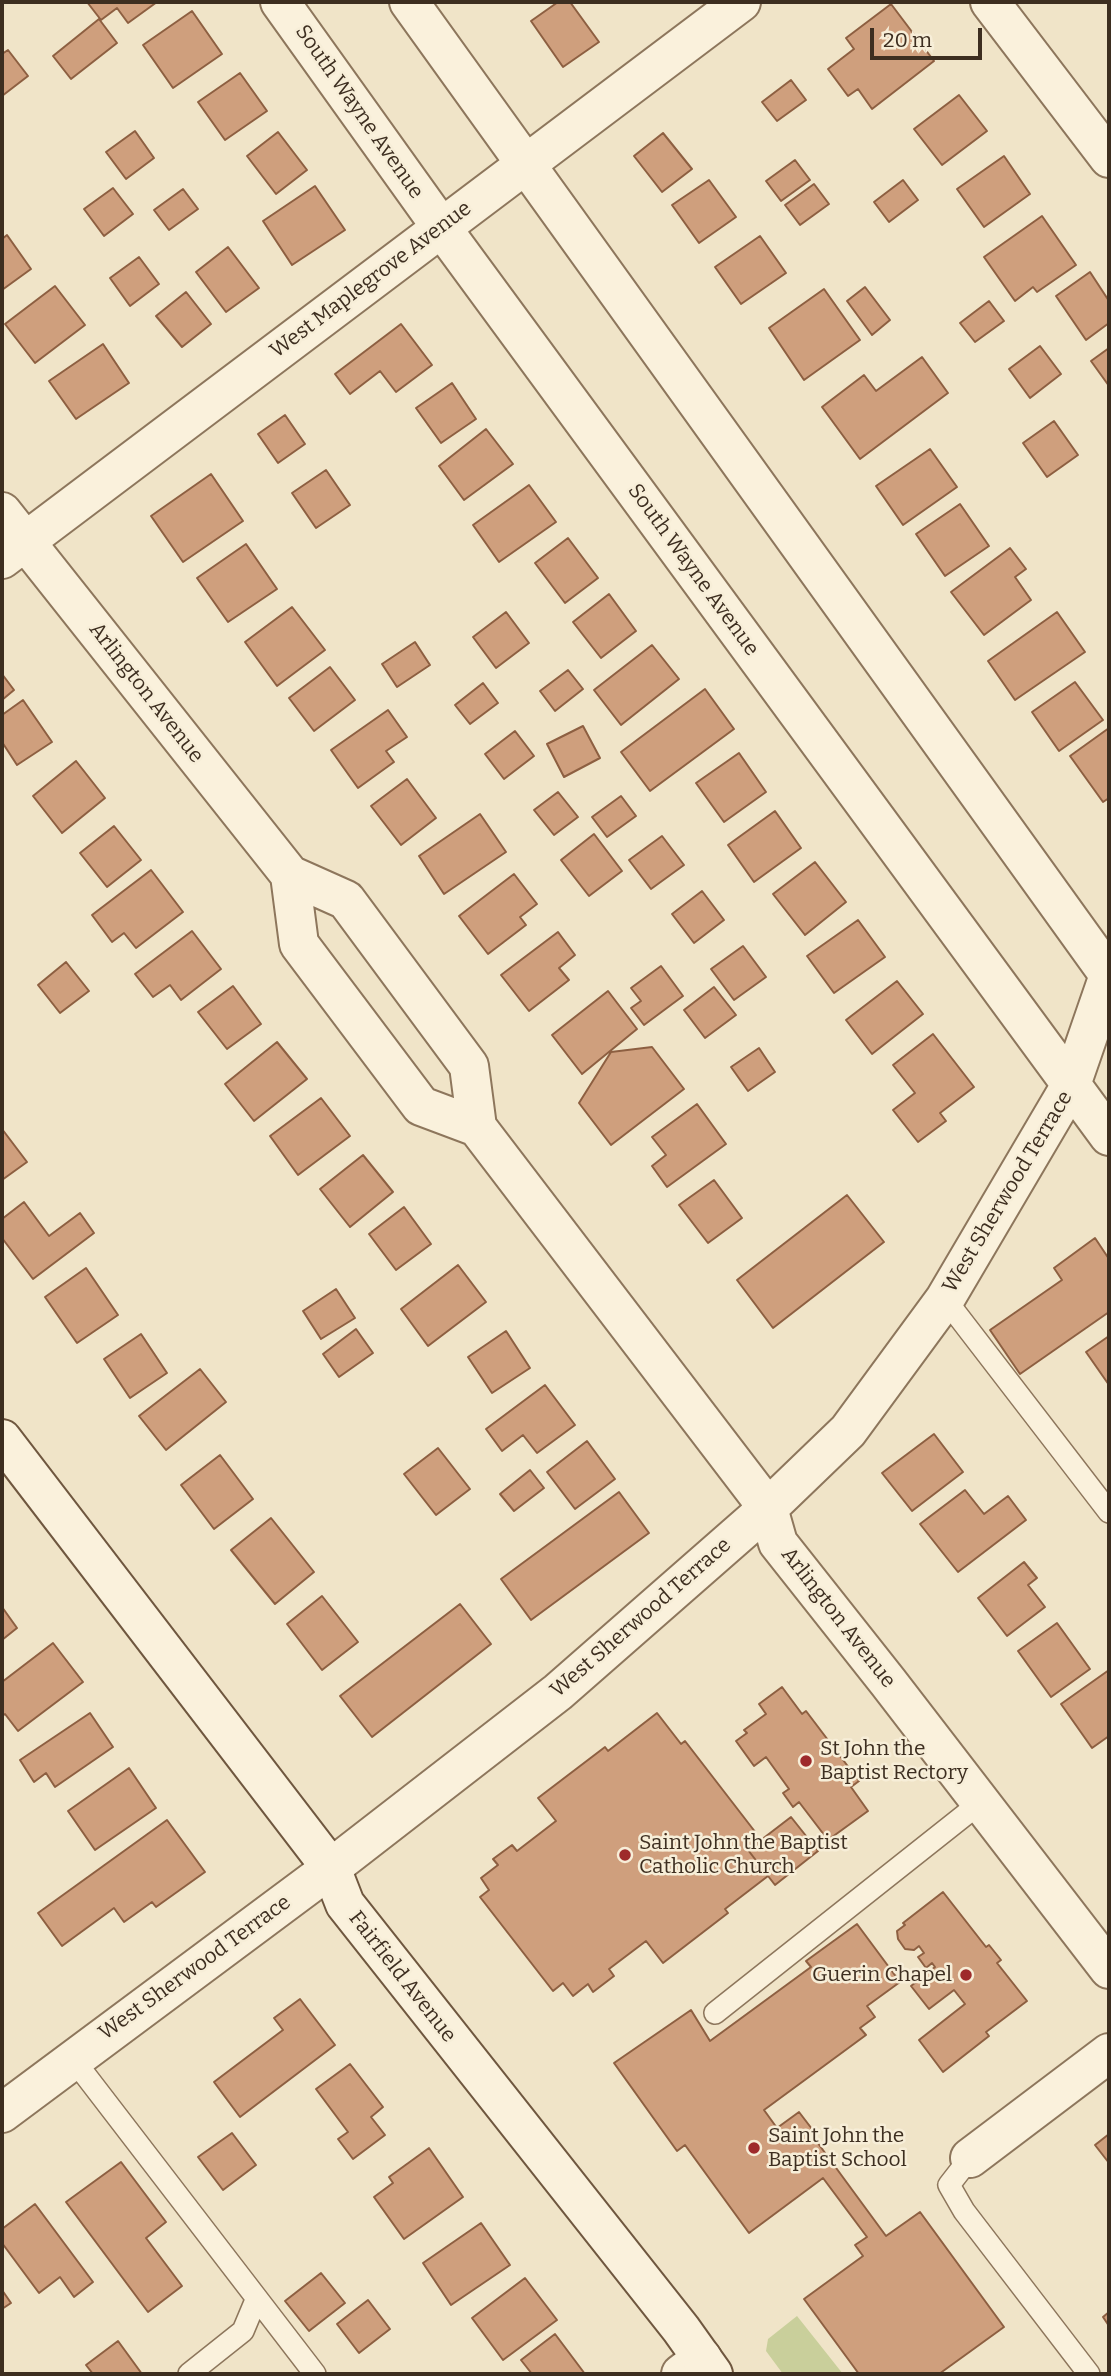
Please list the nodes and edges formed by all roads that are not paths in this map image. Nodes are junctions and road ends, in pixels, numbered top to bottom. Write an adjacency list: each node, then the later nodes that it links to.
1 (280, 2): 7 (street, South Wayne Avenue)
2 (409, 2): 6 (street)
3 (741, 2): 6 (street, West Maplegrove Avenue)
4 (990, 2): 5 (street)
5 (1109, 158)
6 (525, 164): 7 (street, West Maplegrove Avenue); 11 (street)
7 (441, 227): 9 (street, West Maplegrove Avenue); 12 (street, South Wayne Avenue)
8 (2, 512): 9 (street, Arlington Avenue)
9 (13, 550): 10 (street, Arlington Avenue)
10 (290, 875): 13 (street, Arlington Avenue); 13 (street)
11 (1109, 975): 12 (street, West Sherwood Terrace)
12 (1071, 1085): 14 (street, South Wayne Avenue); 15 (street, West Sherwood Terrace)
13 (477, 1127): 17 (street, Arlington Avenue)
14 (1109, 1136)
15 (945, 1299): 17 (street, West Sherwood Terrace); 18 (lane)
16 (2, 1439): 20 (street, Fairfield Avenue)
17 (768, 1507): 19 (street, Arlington Avenue); 20 (street, West Sherwood Terrace)
18 (1109, 1512)
19 (980, 1803): 21 (street, Arlington Avenue); 22 (lane)
20 (331, 1868): 24 (street, West Sherwood Terrace); 28 (street, Fairfield Avenue)
21 (1109, 1969)
22 (715, 2013)
23 (1109, 2053): 26 (street)
24 (73, 2059): 25 (street, West Sherwood Terrace); 27 (lane)
25 (2, 2113)
26 (970, 2158): 31 (lane)
27 (256, 2300): 29 (lane); 30 (lane)
28 (699, 2369)
29 (190, 2374)
30 (315, 2374)
31 (1089, 2374)

